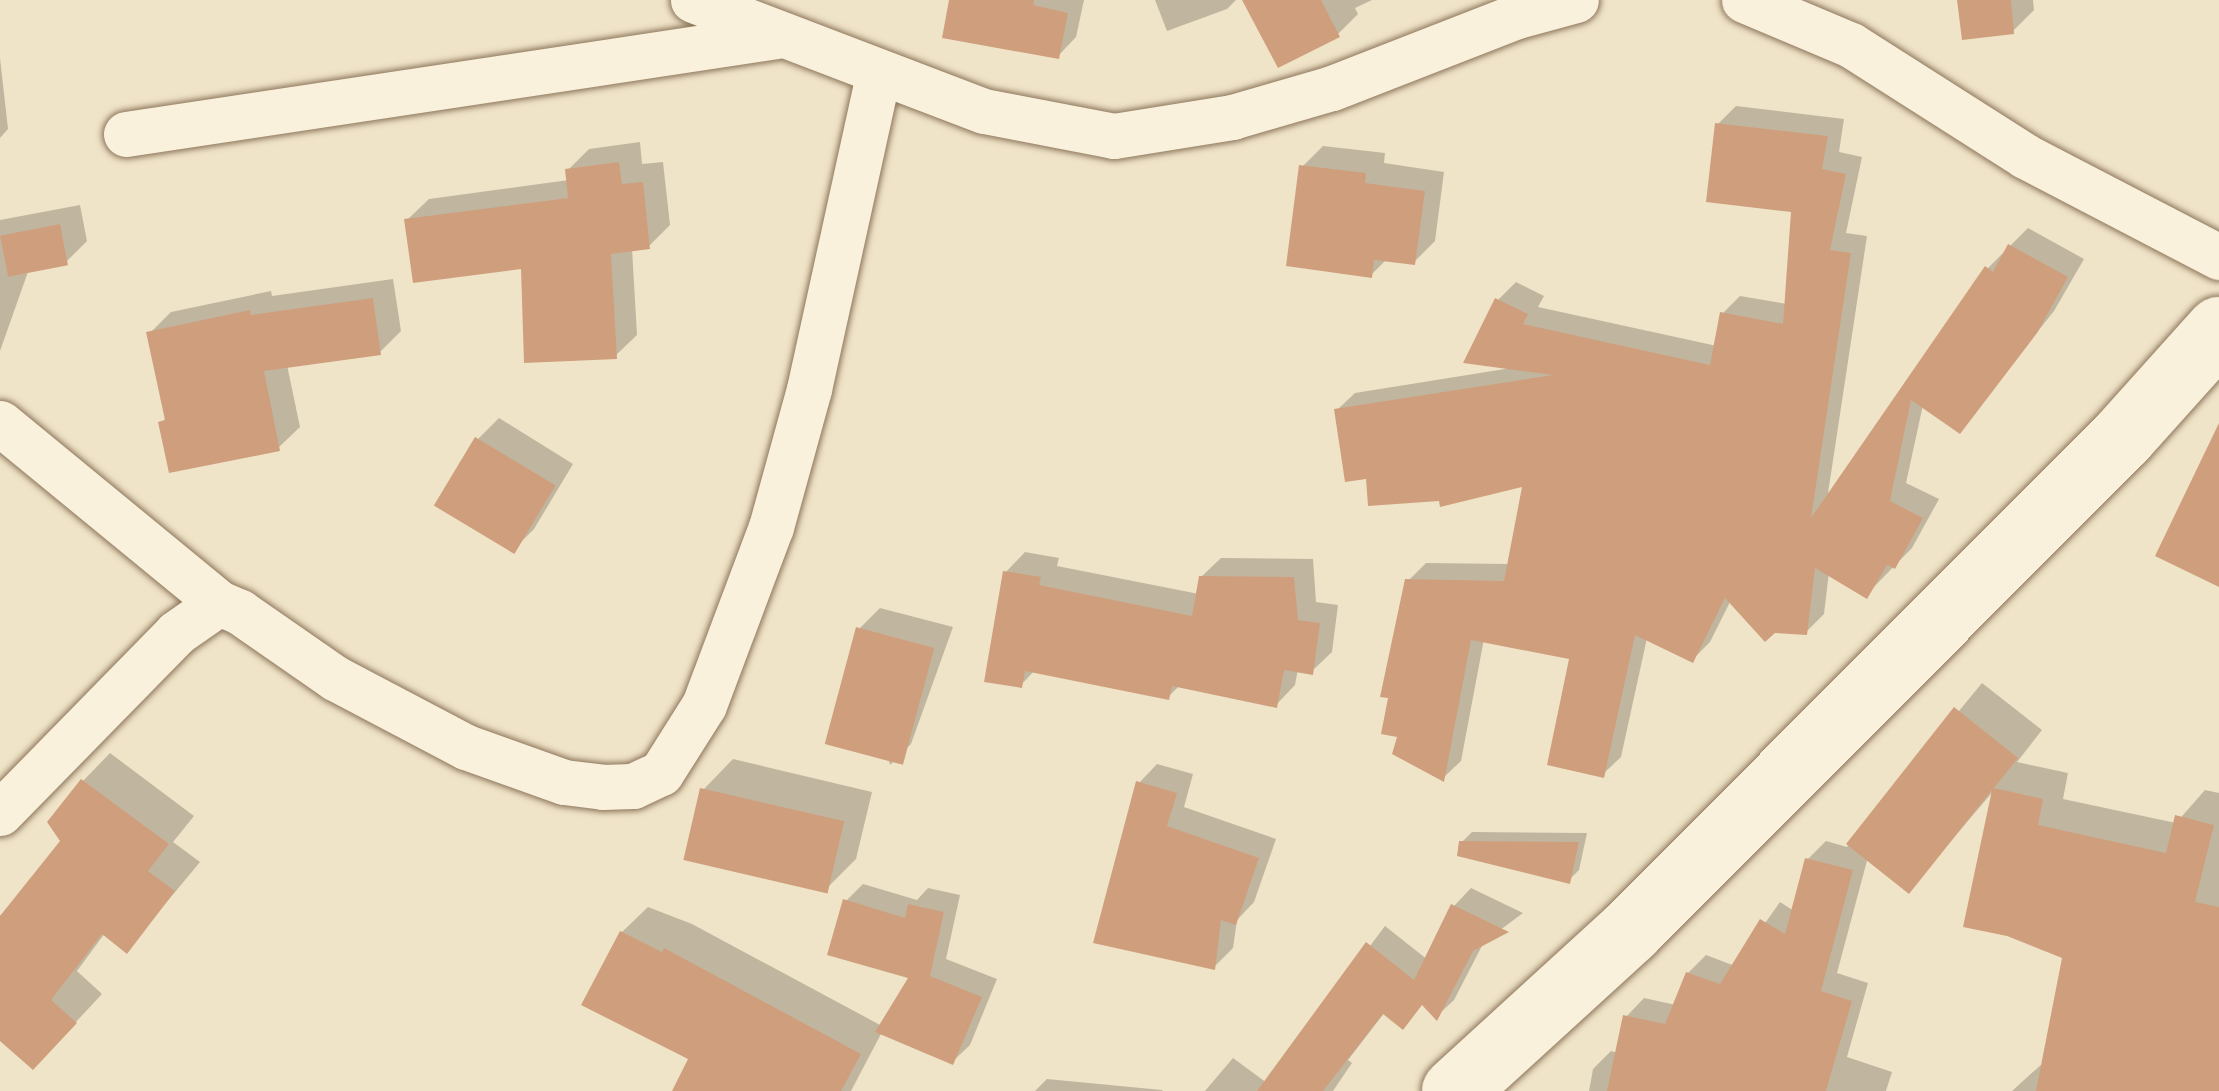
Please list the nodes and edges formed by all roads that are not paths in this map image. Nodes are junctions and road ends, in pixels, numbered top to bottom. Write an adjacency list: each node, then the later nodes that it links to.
1 (693, 0): 4 (street)
2 (1576, 0): 5 (street)
3 (1744, 0): 7 (street)
4 (777, 36): 5 (street); 6 (street)
5 (878, 74): 10 (street)
6 (126, 134)
7 (2219, 257)
8 (2219, 330): 12 (street)
9 (0, 423): 10 (street)
10 (219, 603): 11 (street)
11 (0, 813)
12 (1455, 1091)

